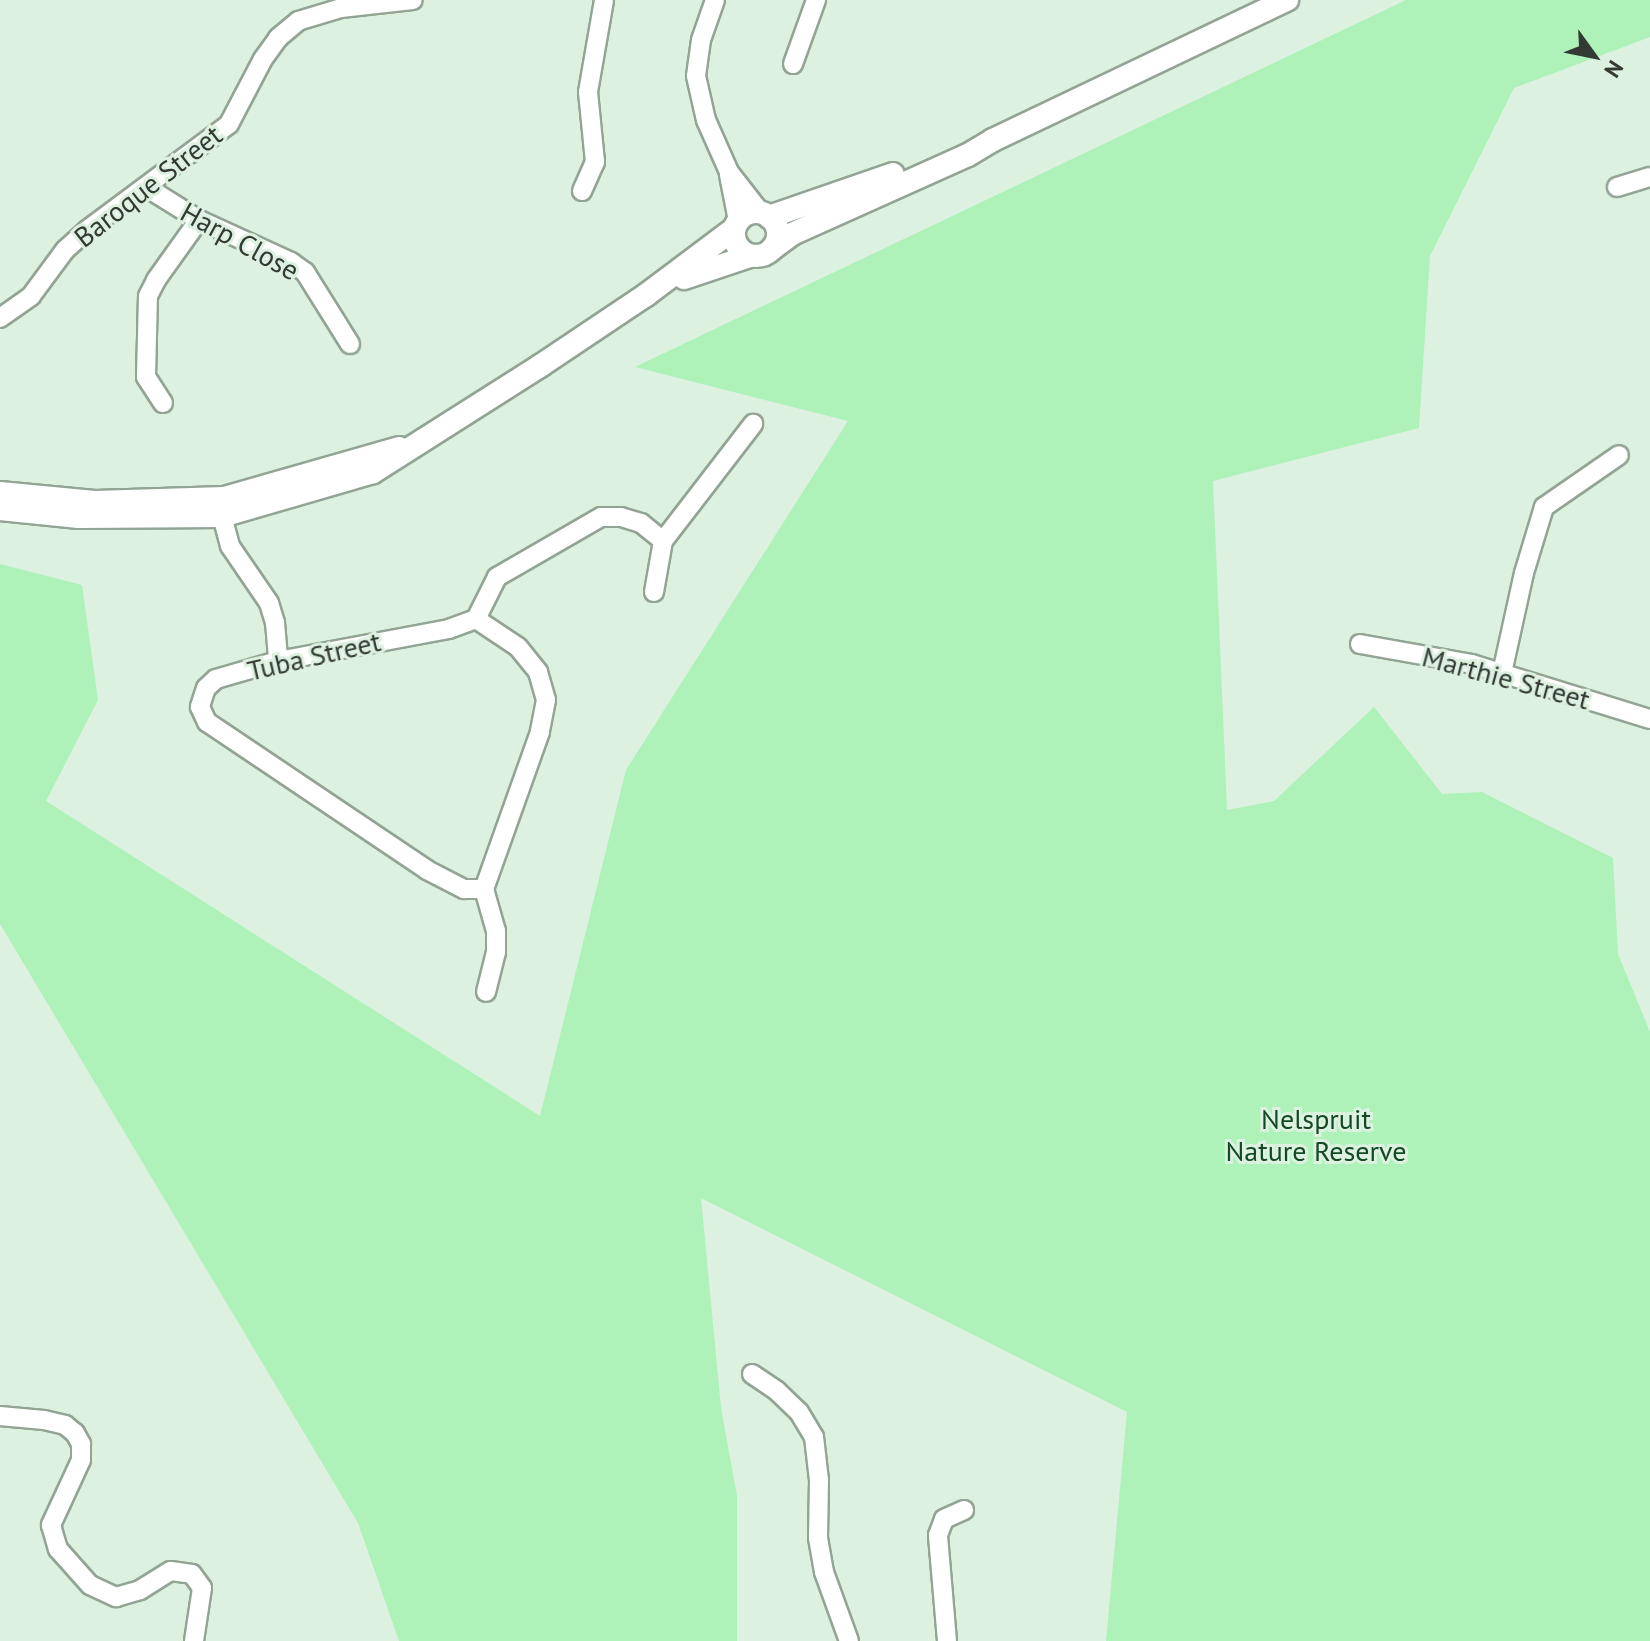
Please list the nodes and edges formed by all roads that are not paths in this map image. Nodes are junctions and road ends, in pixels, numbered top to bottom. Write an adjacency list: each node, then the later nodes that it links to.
1 (413, 0): 10 (street, Baroque Street)
2 (604, 0): 12 (street)
3 (715, 0): 8 (street)
4 (816, 0): 6 (street)
5 (1287, 0): 7 (main road)
6 (793, 64)
7 (993, 140): 13 (main road); 16 (main road)
8 (729, 172): 13 (street); 15 (street)
9 (1650, 177): 11 (street)
10 (146, 187): 14 (street, Harp Close); 19 (street, Baroque Street)
11 (1617, 187)
12 (582, 191)
13 (765, 215): 15 (main road); 16 (main road)
14 (199, 220): 20 (street, Harp Close); 21 (street)
15 (736, 225): 17 (main road); 18 (main road)
16 (773, 248): 17 (main road)
17 (750, 256): 18 (main road)
18 (646, 295): 25 (main road)
19 (0, 318)
20 (350, 344)
21 (163, 403)
22 (753, 424): 27 (street)
23 (1619, 455): 32 (street)
24 (0, 493): 25 (main road)
25 (223, 507): 26 (main road); 31 (street)
26 (0, 509)
27 (663, 541): 28 (street); 29 (street)
28 (654, 592)
29 (476, 619): 31 (street, Tuba Street); 34 (street)
30 (1360, 644): 32 (street, Marthie Street)
31 (278, 661): 34 (street, Tuba Street)
32 (1502, 673): 33 (street, Marthie Street)
33 (1650, 719)
34 (484, 889): 35 (street)
35 (486, 992)
36 (752, 1374): 40 (street)
37 (0, 1416): 39 (street)
38 (964, 1510): 41 (street)
39 (194, 1641)
40 (849, 1641)
41 (947, 1641)

